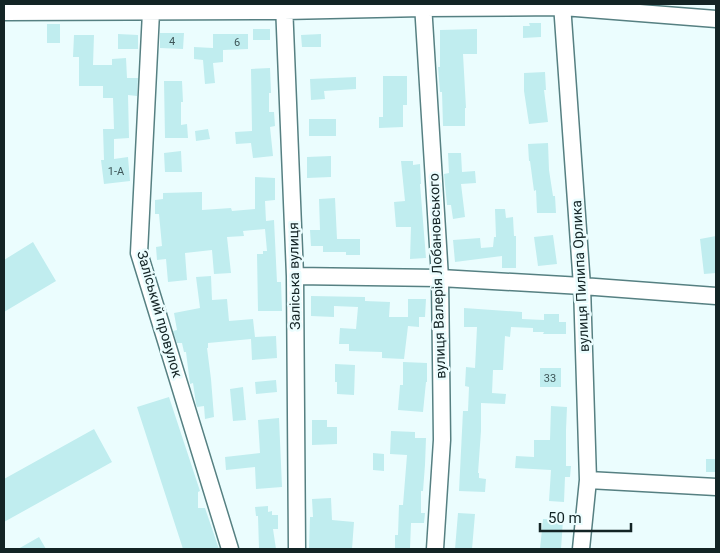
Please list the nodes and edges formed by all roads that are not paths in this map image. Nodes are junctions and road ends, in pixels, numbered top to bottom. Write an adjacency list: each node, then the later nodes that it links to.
1 (423, 6): 2 (street); 3 (street); 8 (street, вулиця Валерія Лобановського)
2 (563, 6): 6 (street); 9 (street, вулиця Пилипа Орлика)
3 (284, 8): 5 (street); 7 (street, Заліська вулиця)
4 (4, 12): 5 (street)
5 (151, 12): 13 (street, Заліський провулок)
6 (716, 19)
7 (295, 276): 8 (street); 14 (street, Заліська вулиця)
8 (440, 278): 9 (street); 15 (street, вулиця Валерія Лобановського)
9 (582, 286): 10 (street); 11 (street, вулиця Пилипа Орлика)
10 (716, 296)
11 (588, 480): 12 (street); 16 (street, вулиця Пилипа Орлика)
12 (716, 487)
13 (230, 549)
14 (297, 549)
15 (435, 549)
16 (582, 549)

